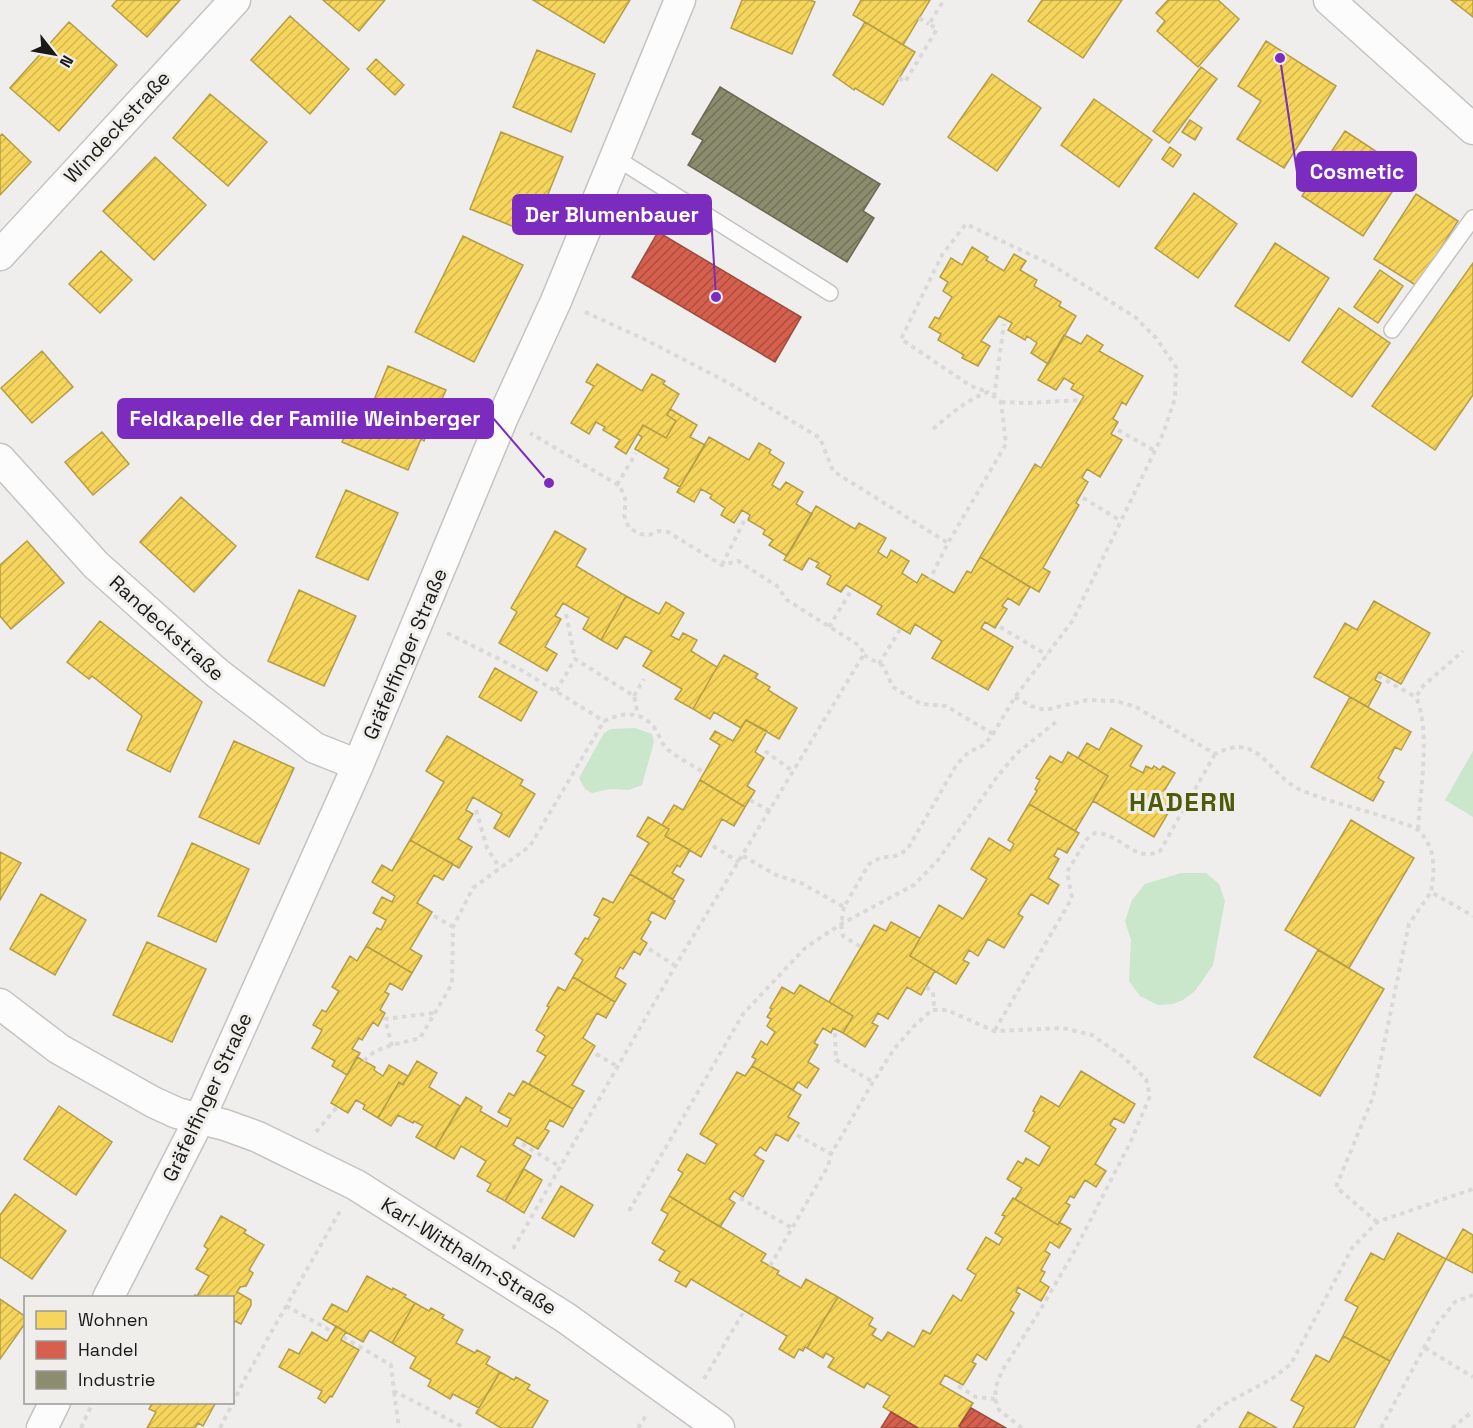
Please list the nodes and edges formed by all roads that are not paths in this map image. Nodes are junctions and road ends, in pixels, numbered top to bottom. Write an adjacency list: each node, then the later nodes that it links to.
1 (235, 0): 7 (street, Windeckstraße)
2 (680, 0): 5 (street, Gräfelfinger Straße)
3 (1336, 2): 4 (street)
4 (1473, 129)
5 (616, 158): 8 (lane); 11 (street, Gräfelfinger Straße)
6 (1473, 218): 9 (lane)
7 (0, 255)
8 (830, 293)
9 (1392, 330)
10 (0, 459): 11 (street, Randeckstraße)
11 (358, 765): 13 (street, Gräfelfinger Straße)
12 (0, 1004): 13 (street, Karl-Witthalm-Straße)
13 (199, 1120): 14 (street, Gräfelfinger Straße); 17 (street, Karl-Witthalm-Straße)
14 (109, 1296)
15 (54, 1404): 16 (street)
16 (42, 1428)
17 (719, 1428)

